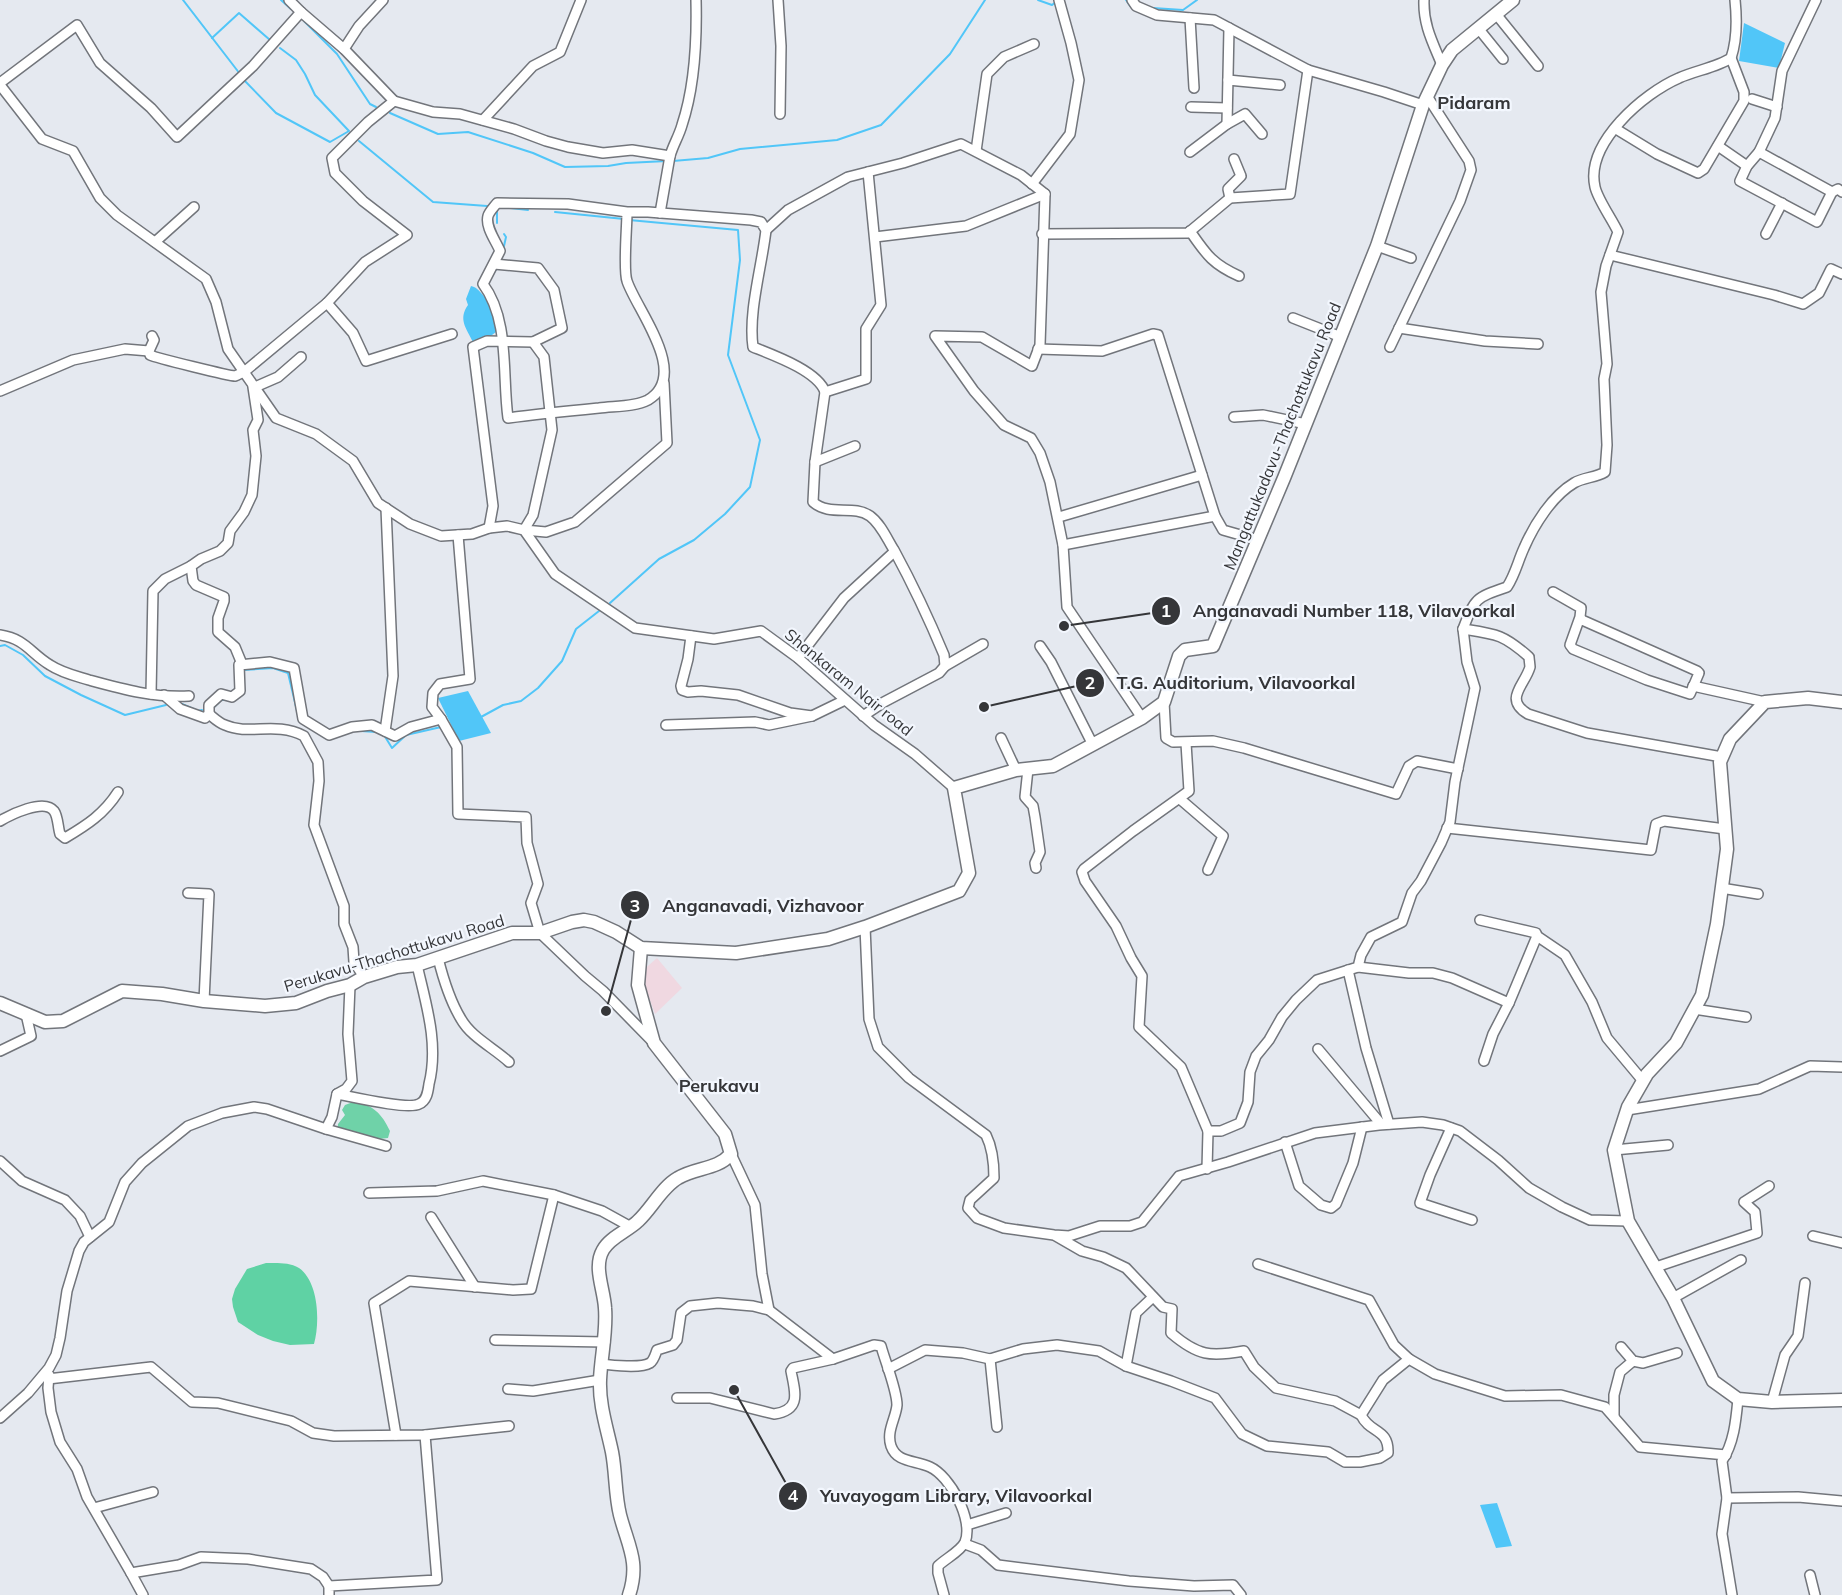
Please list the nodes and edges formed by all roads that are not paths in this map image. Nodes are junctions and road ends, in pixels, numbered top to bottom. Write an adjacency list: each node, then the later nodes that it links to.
1 (290, 0): 12 (street)
2 (384, 0): 18 (street)
3 (581, 0): 35 (street)
4 (696, 0): 43 (street)
5 (778, 0): 34 (street)
6 (1059, 0): 47 (street)
7 (1132, 0): 14 (street)
8 (1424, 0): 21 (street)
9 (1513, 0): 13 (main road, Mangattukadavu-Thachottukavu Road)
10 (1736, 0): 19 (street)
11 (1815, 0): 32 (street)
12 (301, 12): 18 (street); 25 (street)
13 (1496, 14): 16 (main road, Mangattukadavu-Thachottukavu Road); 22 (street)
14 (1190, 18): 15 (street); 27 (street)
15 (1229, 28): 23 (street); 24 (street)
16 (1478, 28): 20 (street); 21 (main road, Mangattukadavu-Thachottukavu Road)
17 (1034, 44): 40 (street)
18 (344, 49): 30 (street)
19 (1731, 58): 37 (street); 39 (street)
20 (1503, 59)
21 (1442, 65): 29 (main road, Mangattukadavu-Thachottukavu Road)
22 (1538, 66)
23 (1308, 70): 29 (street); 50 (street)
24 (1228, 80): 26 (street); 33 (street)
25 (0, 84): 60 (street)
26 (1280, 85)
27 (1194, 88)
28 (1752, 99): 32 (street)
29 (1425, 100): 61 (main road, Mangattukadavu-Thachottukavu Road); 69 (street)
30 (394, 101): 35 (street); 67 (street)
31 (1191, 107): 33 (street)
32 (1777, 107): 41 (street)
33 (1227, 108): 36 (street)
34 (780, 114)
35 (483, 120): 43 (street)
36 (1227, 124): 38 (street); 42 (street)
37 (1616, 129): 39 (street); 62 (street)
38 (1262, 134)
39 (1718, 147): 45 (street)
40 (976, 152): 46 (street); 47 (street)
41 (1759, 152): 45 (street); 48 (street)
42 (1190, 153)
43 (670, 159): 53 (street)
44 (1234, 159): 50 (street)
45 (1747, 166): 51 (street)
46 (868, 172): 55 (street); 59 (street)
47 (1032, 184): 49 (street)
48 (1838, 189): 51 (street)
49 (1045, 194): 57 (street); 59 (street)
50 (1230, 198): 56 (street)
51 (1782, 204): 58 (street)
52 (194, 207): 60 (street)
53 (660, 213): 54 (street); 55 (street)
54 (627, 217): 64 (street); 81 (street)
55 (766, 230): 84 (street)
56 (1190, 231): 57 (street); 66 (street)
57 (1042, 234): 77 (street)
58 (1766, 234)
59 (875, 237): 84 (street)
60 (155, 242): 80 (street)
61 (1377, 246): 63 (street); 72 (main road, Mangattukadavu-Thachottukavu Road)
62 (1610, 255): 65 (street); 103 (street)
63 (1411, 258)
64 (494, 264): 73 (street); 74 (street)
65 (1842, 274)
66 (1239, 276)
67 (327, 303): 70 (street); 80 (street)
68 (1293, 318): 72 (street)
69 (1399, 328): 75 (street); 76 (street)
70 (452, 334)
71 (152, 336): 78 (street)
72 (1341, 337): 87 (main road, Mangattukadavu-Thachottukavu Road)
73 (502, 340): 74 (street); 85 (street); 94 (street)
74 (533, 342): 85 (street)
75 (1538, 344)
76 (1390, 347)
77 (1038, 349): 90 (street); 93 (street)
78 (149, 351): 80 (street); 83 (street)
79 (301, 357): 82 (street)
80 (244, 372): 82 (street)
81 (663, 380): 85 (street); 95 (street)
82 (254, 385): 91 (street); 100 (street)
83 (0, 391)
84 (825, 392): 89 (street)
85 (551, 412): 95 (street)
86 (1234, 417): 87 (street)
87 (1306, 424): 97 (main road, Mangattukadavu-Thachottukavu Road)
88 (855, 446): 89 (street)
89 (815, 462): 99 (street)
90 (1202, 476): 92 (street); 93 (street)
91 (386, 508): 96 (street); 125 (street)
92 (1215, 516): 97 (street); 98 (street)
93 (1059, 517): 98 (street)
94 (489, 528): 95 (street); 96 (street)
95 (524, 530): 105 (street, Shankaram Nair road)
96 (458, 535): 123 (street)
97 (1258, 540): 116 (main road, Mangattukadavu-Thachottukavu Road)
98 (1063, 544): 122 (street)
99 (894, 552): 108 (street); 110 (street)
100 (190, 566): 109 (street); 112 (street)
101 (1553, 592): 102 (street)
102 (1580, 617): 111 (street); 111 (street)
103 (1463, 629): 130 (street); 132 (street)
104 (0, 635): 112 (street)
105 (691, 636): 108 (street, Shankaram Nair road); 120 (street)
106 (983, 644): 110 (street)
107 (1040, 646): 129 (street)
108 (798, 658): 115 (street, Shankaram Nair road)
109 (243, 664): 119 (street); 126 (street)
110 (945, 666): 121 (street)
111 (1693, 686): 117 (street)
112 (151, 694): 113 (street)
113 (164, 695): 114 (street); 119 (street)
114 (189, 696)
115 (845, 700): 120 (street); 121 (street, Shankaram Nair road)
116 (1164, 702): 122 (main road); 128 (street)
117 (1765, 702): 118 (main road); 130 (main road)
118 (1842, 702)
119 (209, 714): 126 (street)
120 (812, 716): 124 (street)
121 (864, 716): 133 (street, Shankaram Nair road)
122 (1142, 718): 129 (main road)
123 (444, 723): 125 (street); 146 (street)
124 (666, 725)
125 (385, 731): 126 (street)
126 (310, 732): 153 (street)
127 (1001, 738): 131 (street)
128 (1185, 743): 132 (street); 135 (street)
129 (1093, 746): 131 (main road)
130 (1722, 757): 138 (main road)
131 (1022, 769): 133 (main road); 139 (street)
132 (1458, 769): 137 (street)
133 (954, 788): 145 (main road, Perukavu-Thachottukavu Road)
134 (118, 792): 136 (street)
135 (1180, 799): 140 (street); 174 (street)
136 (0, 821)
137 (1448, 828): 138 (street); 151 (street)
138 (1725, 829): 141 (main road)
139 (1036, 868)
140 (1208, 870)
141 (1721, 888): 143 (street); 158 (main road)
142 (188, 892): 155 (street)
143 (1758, 894)
144 (1480, 920): 147 (street)
145 (865, 927): 148 (main road, Perukavu-Thachottukavu Road); 189 (street)
146 (540, 933): 148 (main road, Perukavu-Thachottukavu Road); 149 (main road, Perukavu-Thachottukavu Road); 161 (street)
147 (1537, 936): 157 (street); 167 (street)
148 (641, 948): 161 (main road)
149 (438, 958): 150 (main road, Perukavu-Thachottukavu Road); 165 (street)
150 (417, 965): 153 (main road, Perukavu-Thachottukavu Road); 168 (street)
151 (1358, 968): 152 (street); 157 (street)
152 (1348, 970): 170 (street); 174 (street)
153 (364, 977): 154 (main road, Perukavu-Thachottukavu Road)
154 (350, 985): 155 (main road, Perukavu-Thachottukavu Road); 168 (street)
155 (204, 1002): 159 (main road, Perukavu-Thachottukavu Road)
156 (0, 1003): 159 (main road)
157 (1509, 1003): 164 (street)
158 (1694, 1009): 160 (street); 167 (main road)
159 (26, 1014): 163 (street)
160 (1746, 1017)
161 (654, 1043): 179 (main road)
162 (1318, 1048): 170 (street)
163 (0, 1051)
164 (1484, 1061)
165 (509, 1062)
166 (1842, 1067): 169 (street)
167 (1643, 1081): 169 (main road)
168 (337, 1095): 173 (street)
169 (1627, 1110): 178 (main road)
170 (1385, 1124): 171 (street); 172 (street)
171 (1362, 1127): 175 (street); 175 (street)
172 (1451, 1128): 186 (street); 187 (street)
173 (326, 1129): 177 (street); 190 (street)
174 (1208, 1131): 181 (street)
175 (1285, 1142): 181 (street)
176 (1668, 1145): 178 (street)
177 (386, 1146)
178 (1614, 1150): 187 (main road)
179 (731, 1154): 188 (main road); 200 (street)
180 (0, 1161): 190 (street)
181 (1206, 1168): 189 (street)
182 (1769, 1186): 195 (street)
183 (369, 1193): 184 (street)
184 (554, 1195): 188 (street); 197 (street)
185 (431, 1216): 197 (street)
186 (1472, 1220)
187 (1628, 1221): 195 (main road)
188 (631, 1227): 202 (main road)
189 (1054, 1235): 198 (street)
190 (90, 1236): 211 (street)
191 (1812, 1236): 192 (street)
192 (1842, 1243)
193 (1742, 1260): 199 (street)
194 (1258, 1264): 207 (street)
195 (1656, 1267): 199 (main road)
196 (1805, 1283): 219 (street)
197 (476, 1287): 225 (street)
198 (1153, 1297): 210 (street); 220 (street)
199 (1673, 1298): 217 (main road)
200 (769, 1310): 205 (street); 209 (street)
201 (495, 1340): 202 (street)
202 (605, 1342): 209 (main road)
203 (1621, 1347): 208 (street)
204 (1677, 1353): 208 (street)
205 (833, 1359): 212 (street); 216 (street)
206 (990, 1359): 210 (street); 212 (street); 224 (street)
207 (1409, 1359): 220 (street); 221 (street)
208 (1633, 1361): 221 (street)
209 (602, 1364): 214 (main road)
210 (1126, 1366): 220 (street)
211 (49, 1368): 213 (street); 222 (street)
212 (888, 1369): 233 (street)
213 (48, 1379): 225 (street); 231 (street)
214 (600, 1380): 215 (street); 239 (main road)
215 (508, 1389)
216 (677, 1398)
217 (1738, 1399): 219 (main road); 227 (street)
218 (1842, 1400): 219 (main road)
219 (1772, 1402)
220 (1361, 1415)
221 (1614, 1417): 227 (street)
222 (0, 1418)
223 (509, 1426): 226 (street)
224 (997, 1427)
225 (396, 1435): 226 (street)
226 (425, 1435): 237 (street)
227 (1726, 1455): 229 (street)
228 (153, 1492): 231 (street)
229 (1727, 1498): 230 (street); 242 (street)
230 (1842, 1501)
231 (94, 1508): 235 (street)
232 (1006, 1513): 233 (street)
233 (967, 1525): 234 (street)
234 (964, 1544): 240 (street); 241 (street)
235 (131, 1573): 237 (street); 238 (street)
236 (1810, 1575): 243 (street)
237 (329, 1590)
238 (143, 1595)
239 (629, 1595)
240 (944, 1595)
241 (1242, 1595)
242 (1732, 1595)
243 (1815, 1595)

